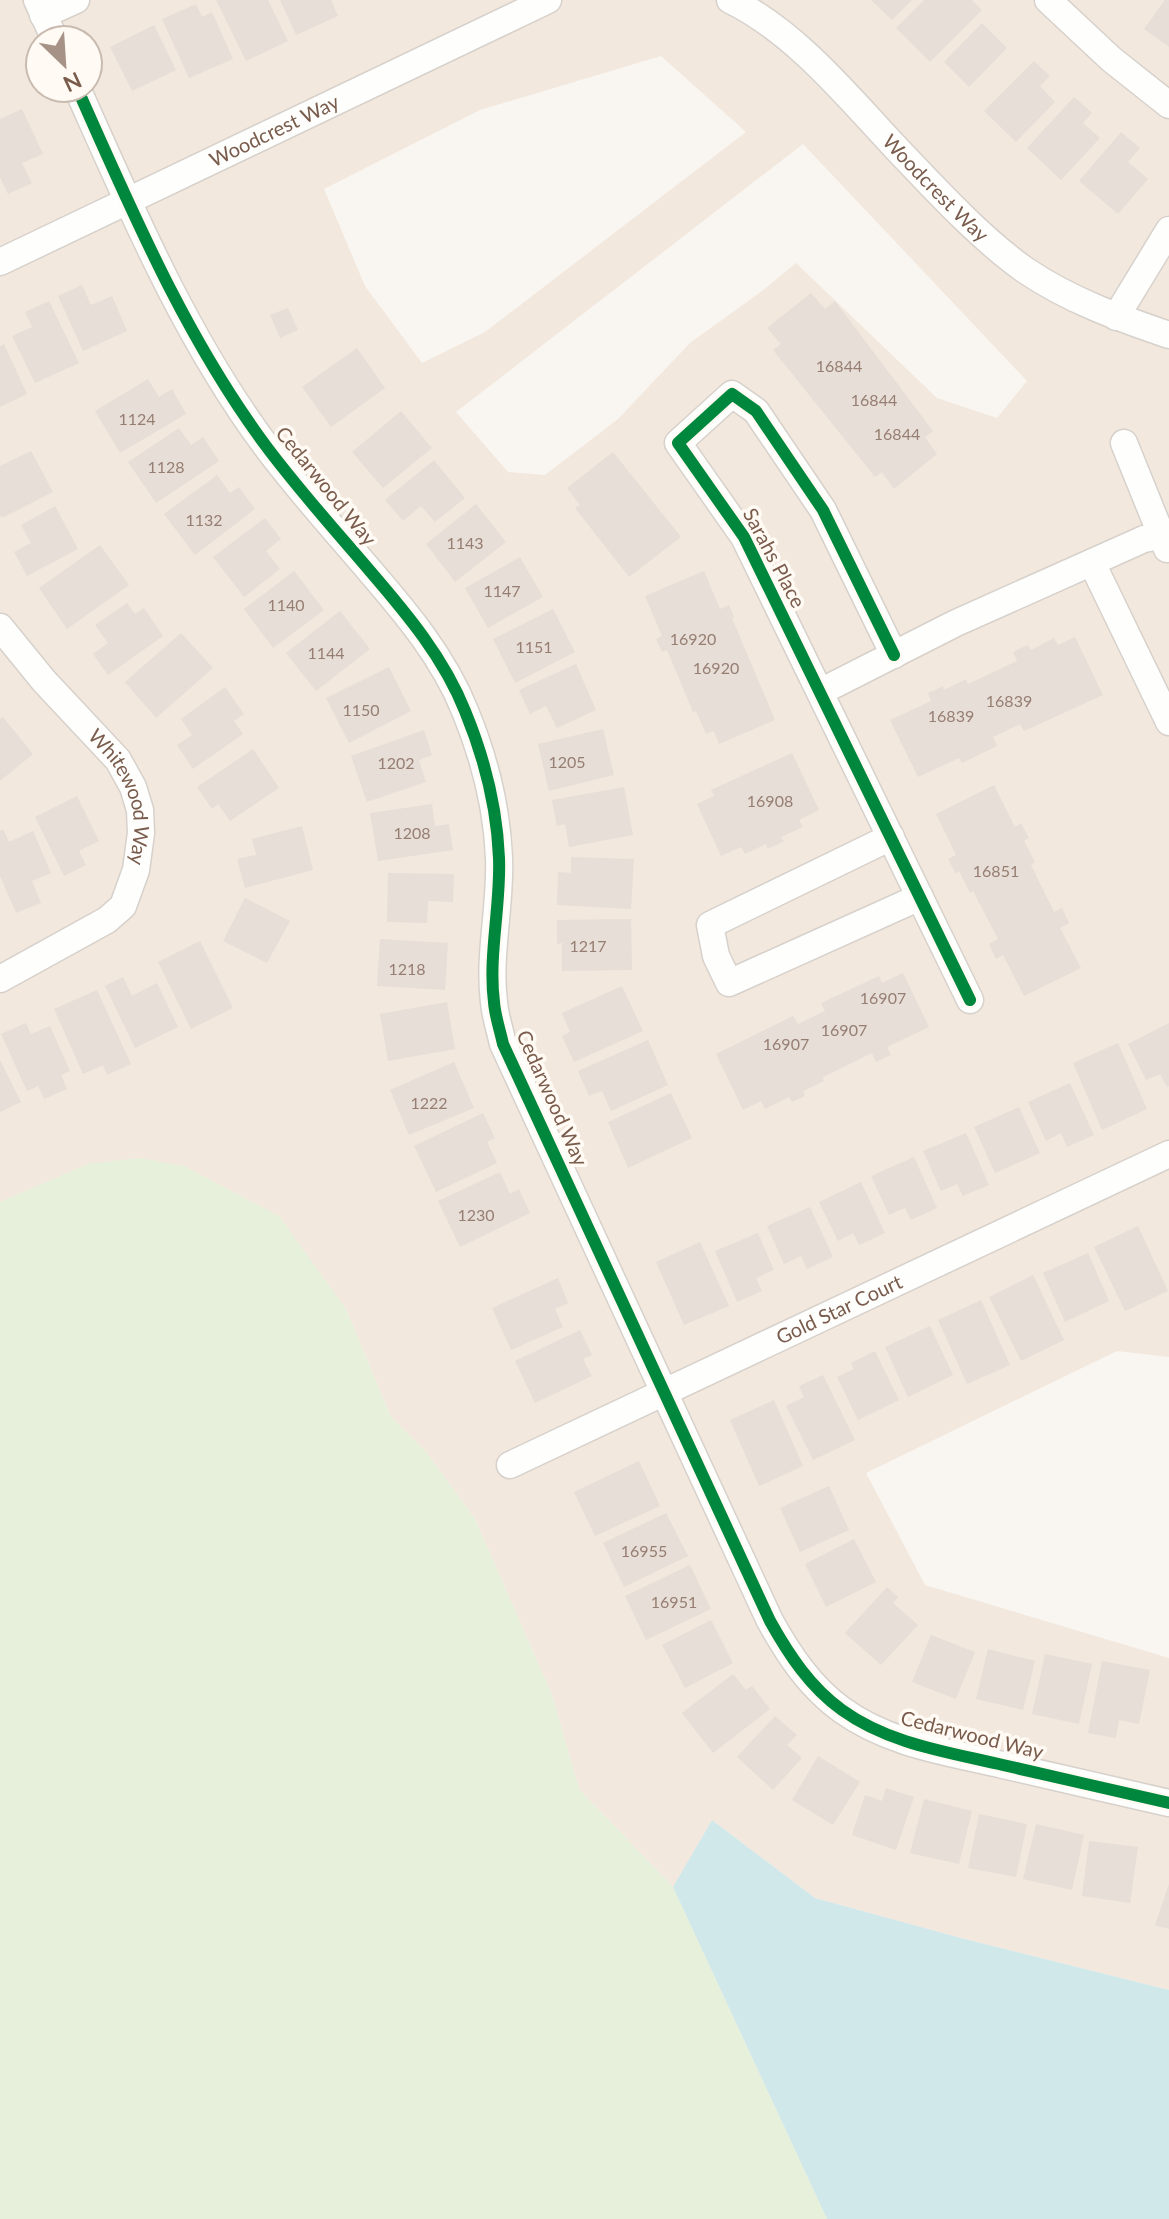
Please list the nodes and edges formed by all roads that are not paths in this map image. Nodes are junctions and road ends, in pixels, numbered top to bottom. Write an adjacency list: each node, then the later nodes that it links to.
1 (76, 0): 5 (street)
2 (548, 0): 8 (street, Woodcrest Way)
3 (730, 0): 11 (street, Woodcrest Way)
4 (1048, 0): 7 (street)
5 (40, 8)
6 (84, 104): 8 (street, Cedarwood Way)
7 (1169, 105)
8 (128, 200): 10 (street, Woodcrest Way); 25 (street, Cedarwood Way)
9 (1169, 230): 11 (street)
10 (0, 262)
11 (1116, 317): 12 (street, Woodcrest Way)
12 (1169, 335)
13 (1124, 443): 14 (street)
14 (1166, 540): 15 (street)
15 (1092, 563): 17 (street); 19 (street)
16 (0, 627): 22 (street, Whitewood Way)
17 (894, 655): 18 (street); 18 (street, Sarahs Place)
18 (820, 692): 20 (street, Sarahs Place)
19 (1169, 722)
20 (891, 837): 21 (street, Sarahs Place); 21 (street)
21 (920, 897): 23 (street, Sarahs Place)
22 (0, 979)
23 (970, 1000)
24 (1169, 1154): 25 (street, Gold Star Court)
25 (664, 1392): 26 (street, Gold Star Court); 27 (street, Cedarwood Way)
26 (510, 1465)
27 (1169, 1803)

